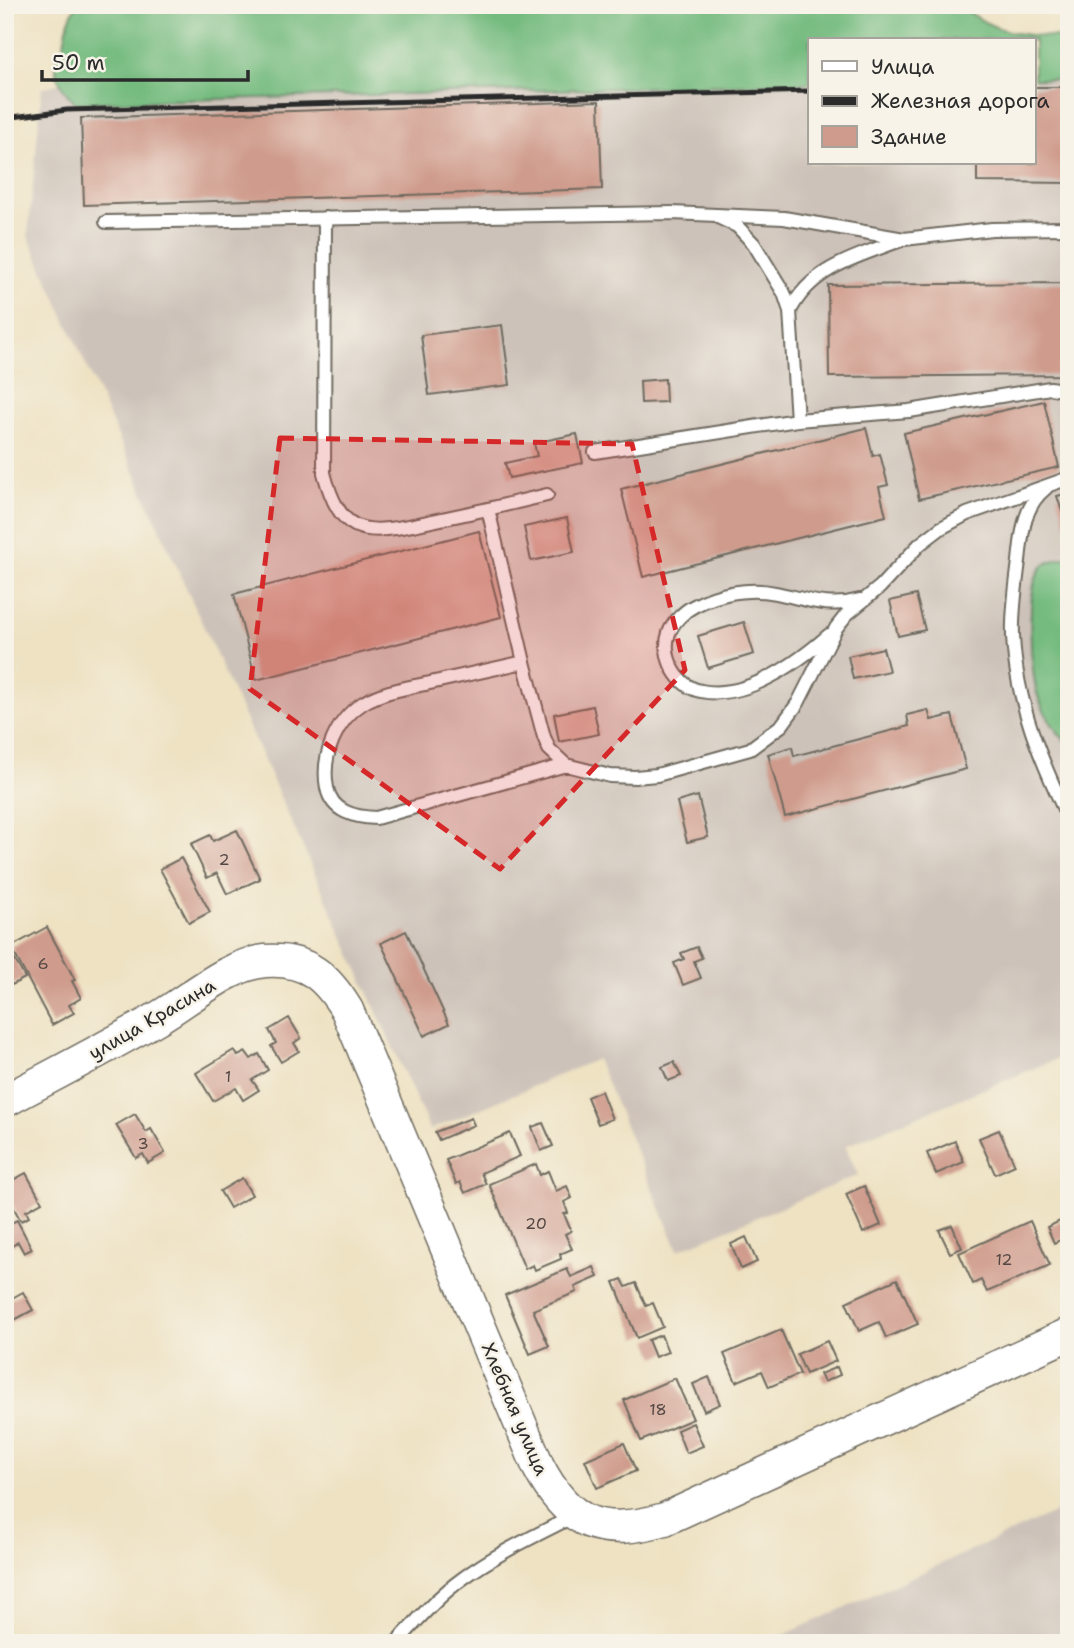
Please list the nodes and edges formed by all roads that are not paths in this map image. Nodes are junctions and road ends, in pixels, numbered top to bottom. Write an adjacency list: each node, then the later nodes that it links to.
1 (713, 214): 2 (lane); 5 (lane); 6 (lane)
2 (325, 218): 3 (lane); 13 (lane)
3 (106, 222)
4 (1069, 228): 5 (lane)
5 (904, 239): 6 (lane)
6 (790, 311): 8 (lane)
7 (1069, 391): 8 (lane)
8 (797, 420): 9 (lane)
9 (595, 452)
10 (1069, 478): 11 (lane)
11 (1049, 486): 14 (lane); 18 (lane)
12 (547, 495): 13 (lane)
13 (488, 509): 16 (lane)
14 (863, 599): 15 (lane); 15 (lane)
15 (836, 628): 17 (lane)
16 (524, 662): 17 (lane); 17 (lane)
17 (566, 765)
18 (1069, 820)
19 (305, 967): 20 (street, улица Красина); 22 (street, Хлебная улица)
20 (5, 1101)
21 (1069, 1334): 22 (street, Хлебная улица)
22 (576, 1515): 23 (lane)
23 (396, 1643)

